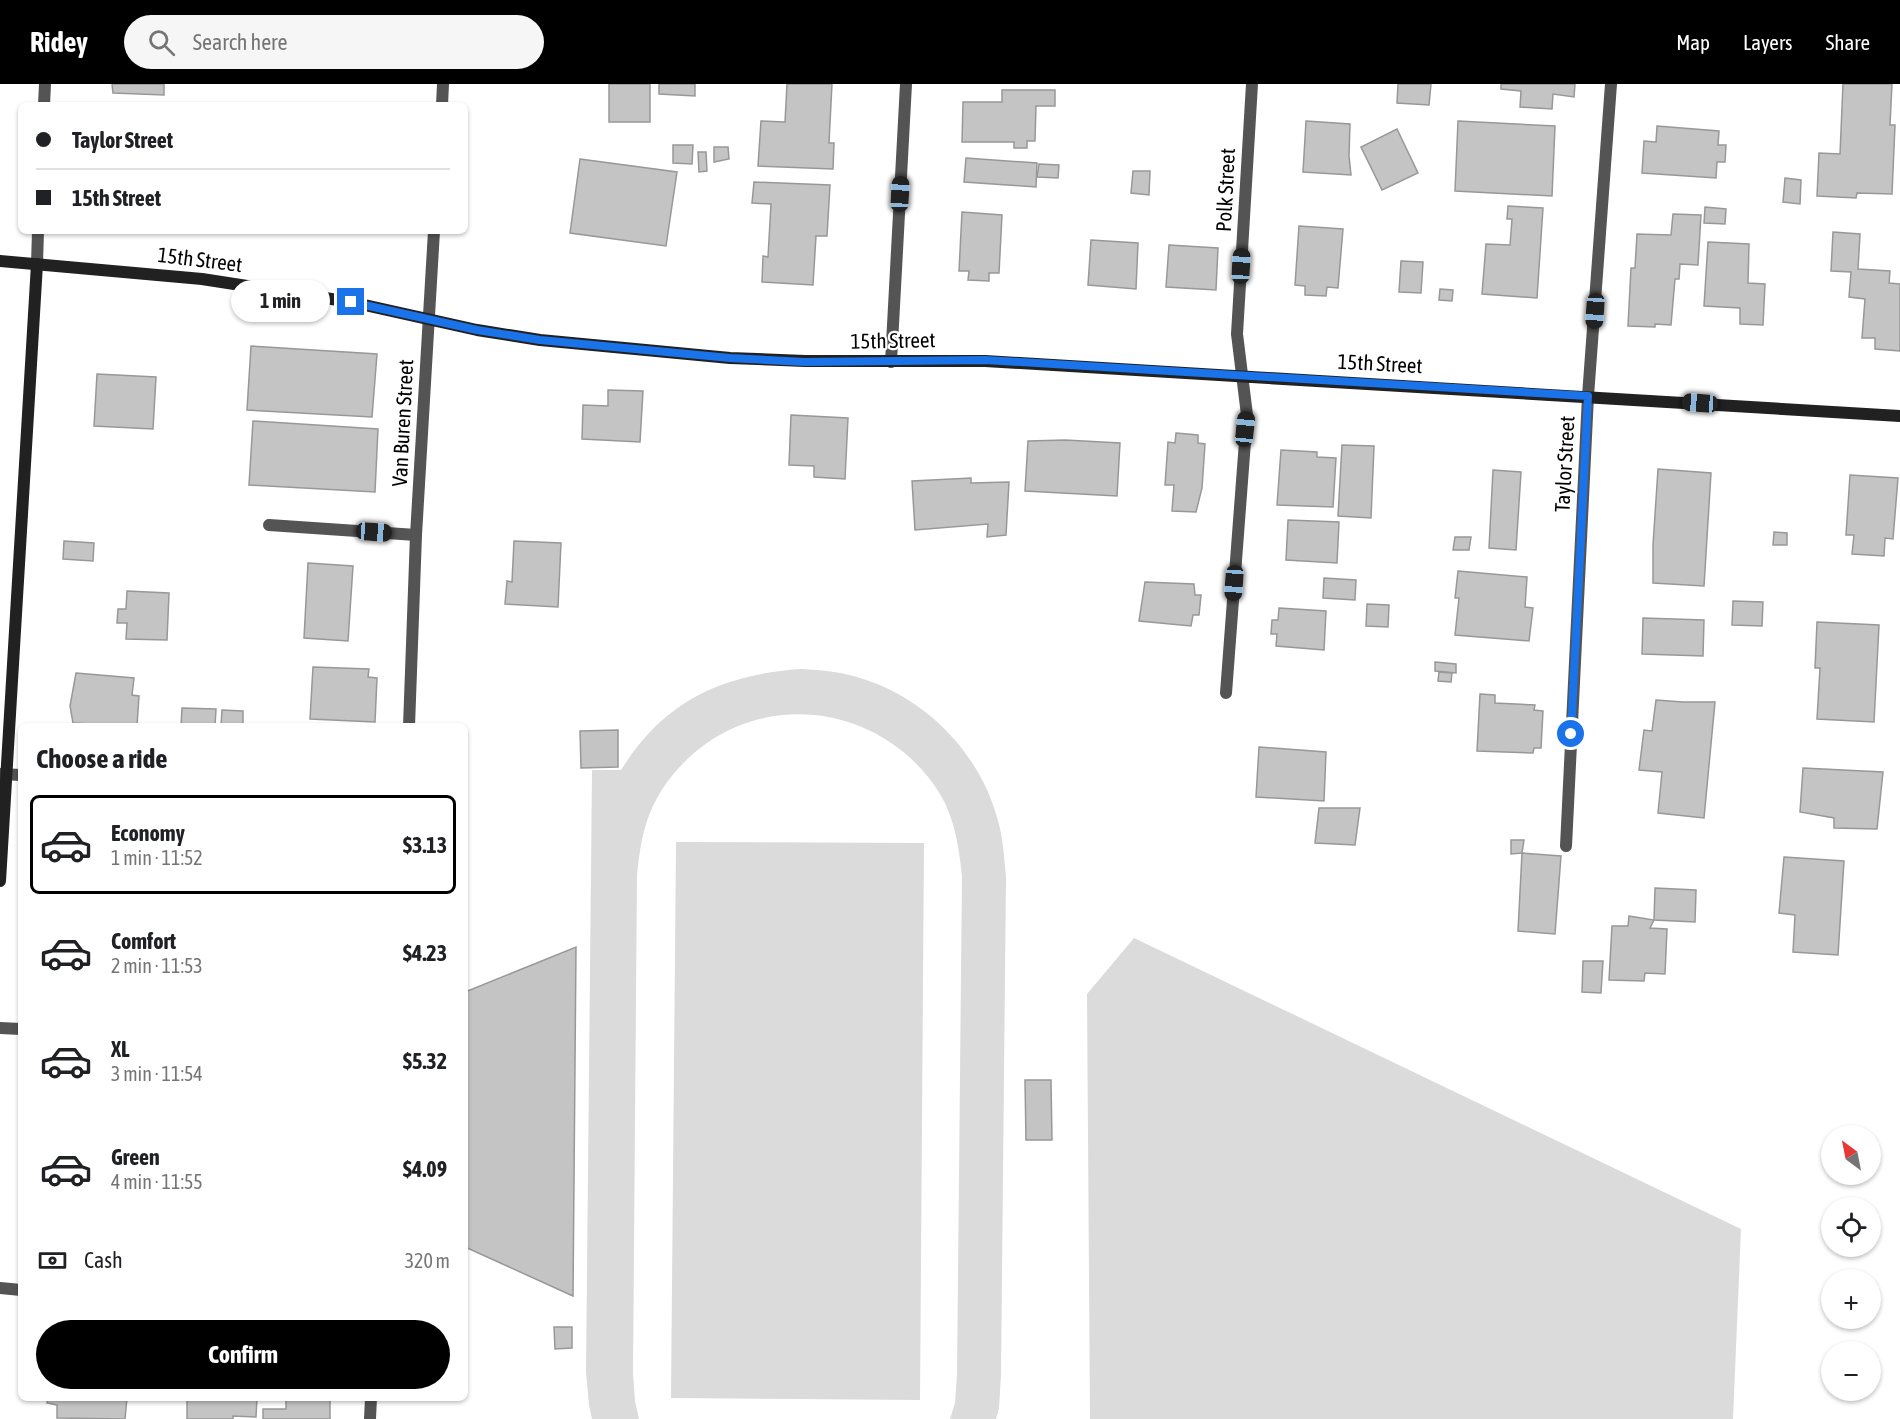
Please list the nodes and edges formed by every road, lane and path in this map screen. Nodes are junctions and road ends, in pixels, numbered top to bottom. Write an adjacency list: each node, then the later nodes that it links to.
1 (45, 84): 6 (street)
2 (443, 84): 7 (street)
3 (906, 84): 13 (street)
4 (1252, 84): 14 (street, Polk Street)
5 (1611, 84): 15 (street, Taylor Street)
6 (44, 102)
7 (442, 102)
8 (38, 234): 11 (street)
9 (434, 234): 12 (street, Van Buren Street)
10 (0, 261): 11 (street, 15th Street)
11 (37, 264): 12 (street, 15th Street); 21 (street)
12 (429, 319): 13 (street, 15th Street); 18 (street, Van Buren Street)
13 (891, 362): 14 (street, 15th Street)
14 (1242, 376): 15 (street, 15th Street); 19 (street, Polk Street)
15 (1588, 396): 16 (street, 15th Street); 22 (street, Taylor Street)
16 (1900, 416)
17 (268, 525): 18 (street)
18 (416, 535): 20 (street, Van Buren Street)
19 (1226, 693)
20 (408, 723)
21 (4, 774): 23 (street)
22 (1566, 846)
23 (0, 881)
24 (0, 1028): 25 (street)
25 (18, 1029)
26 (0, 1288): 27 (street)
27 (18, 1290)
28 (371, 1401): 29 (street)
29 (370, 1419)

